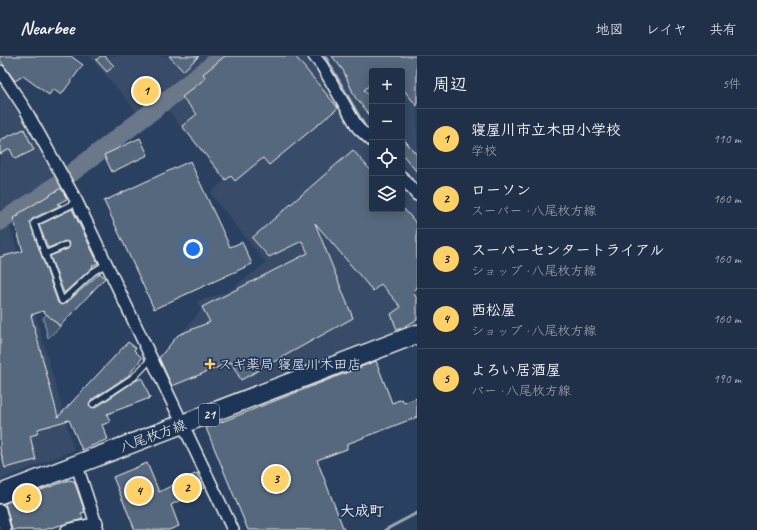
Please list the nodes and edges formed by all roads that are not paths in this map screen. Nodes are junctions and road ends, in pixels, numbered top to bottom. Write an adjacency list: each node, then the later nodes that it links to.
1 (314, 56): 3 (street)
2 (0, 71): 6 (street)
3 (371, 140)
4 (405, 181): 5 (street)
5 (417, 195)
6 (77, 202): 8 (lane); 9 (street)
7 (66, 245): 8 (lane)
8 (45, 254): 9 (lane)
9 (106, 264): 11 (street)
10 (417, 334): 13 (main road, 八尾枚方線 / 21)
11 (152, 358): 12 (lane); 13 (street)
12 (93, 404)
13 (184, 424): 14 (main road, 八尾枚方線 / 21); 20 (street)
14 (76, 463): 15 (main road, 八尾枚方線 / 21); 17 (street)
15 (0, 494)
16 (0, 510): 18 (street)
17 (97, 526): 19 (street)
18 (4, 530)
19 (67, 530)
20 (233, 530)

